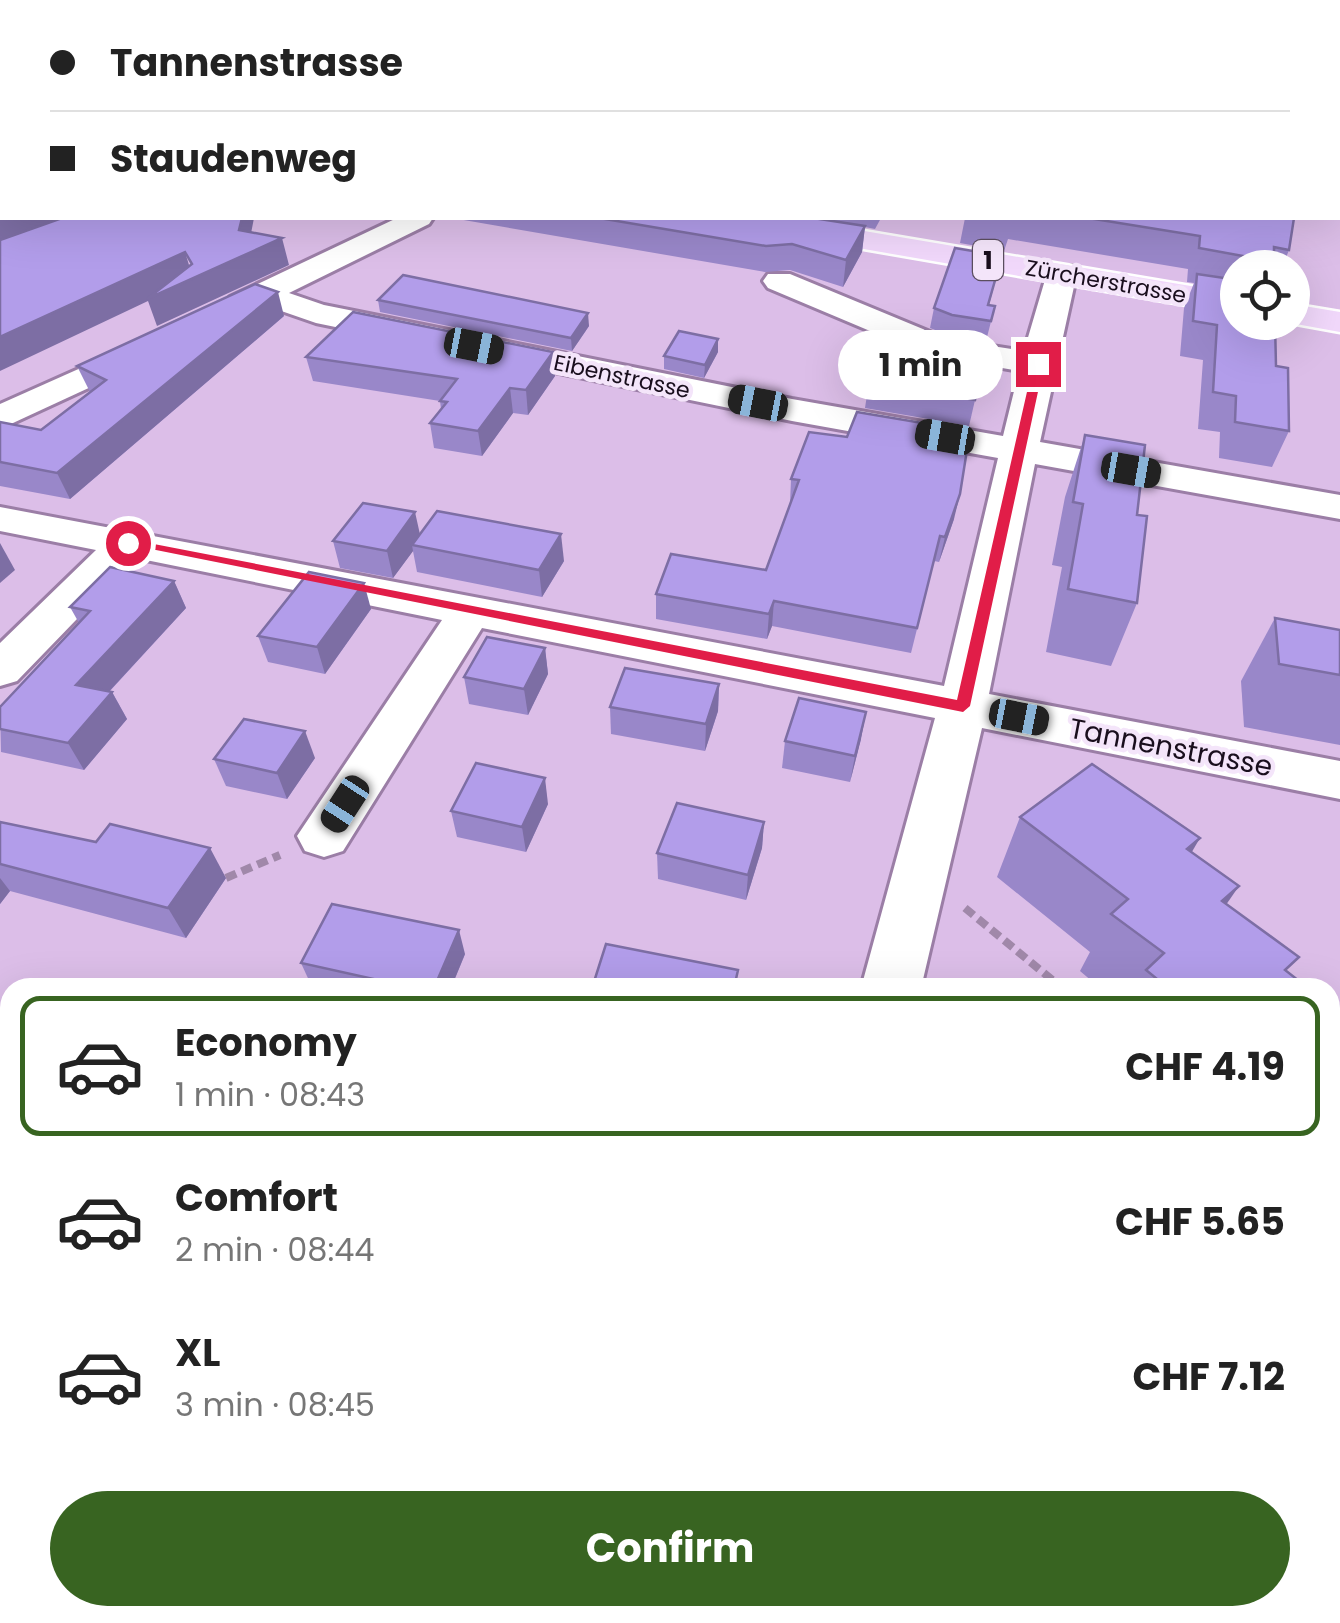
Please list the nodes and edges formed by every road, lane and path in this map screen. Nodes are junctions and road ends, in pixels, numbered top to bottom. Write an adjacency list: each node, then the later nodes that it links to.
1 (416, 220): 5 (street)
2 (750, 220): 3 (main road, Zürcherstrasse / 1)
3 (1062, 273): 6 (main road, Zürcherstrasse / 1); 11 (street)
4 (779, 282): 11 (street)
5 (262, 294): 8 (street); 13 (street, Eibenstrasse)
6 (1220, 301)
7 (1310, 317): 9 (main road)
8 (206, 320)
9 (1340, 322)
10 (172, 336): 12 (street)
11 (1038, 364): 13 (street)
12 (0, 418)
13 (1021, 451): 14 (street, Eibenstrasse); 19 (street)
14 (1340, 506)
15 (0, 519): 16 (street, Tannenstrasse)
16 (128, 543): 17 (street, Tannenstrasse); 18 (street)
17 (471, 610): 19 (street, Tannenstrasse); 21 (street)
18 (0, 670)
19 (963, 706): 20 (street, Tannenstrasse); 22 (street)
20 (1340, 780)
21 (324, 836)
22 (917, 892): 23 (street); 24 (path)
23 (894, 978)
24 (1050, 978)

